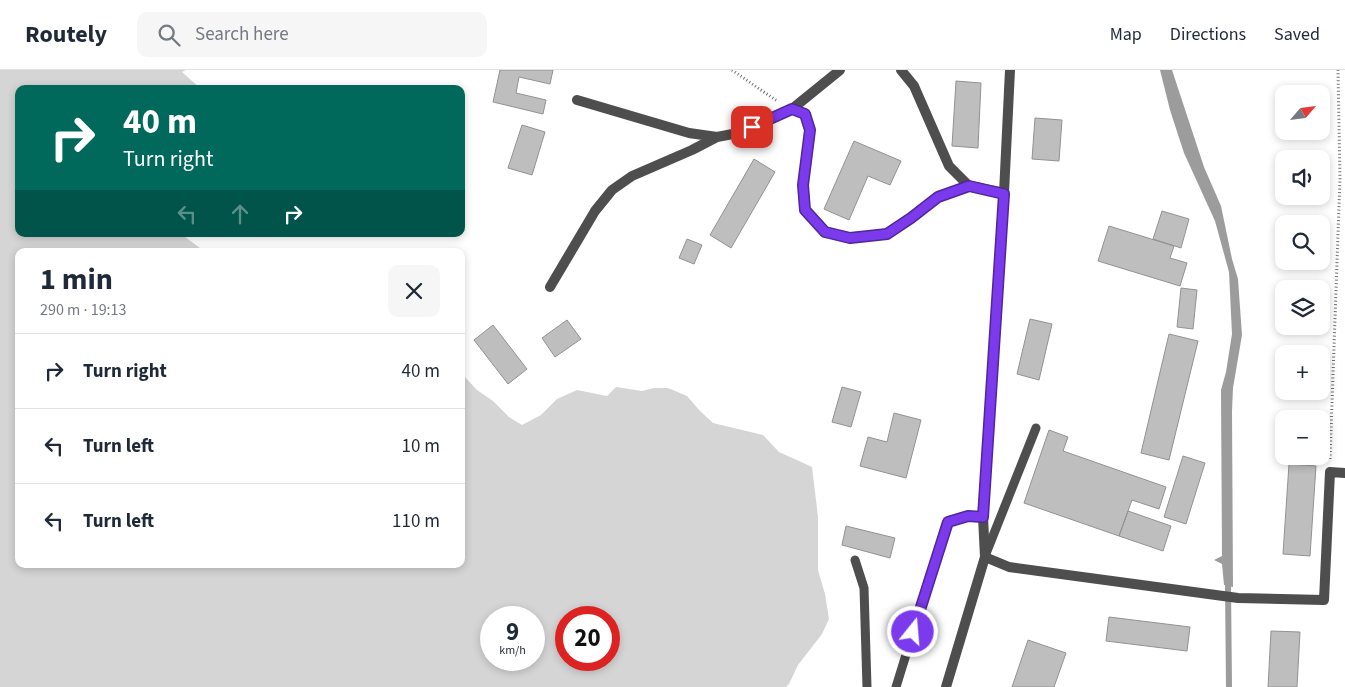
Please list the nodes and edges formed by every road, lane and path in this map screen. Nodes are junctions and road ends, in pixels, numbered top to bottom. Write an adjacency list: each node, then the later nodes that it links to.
1 (732, 70): 7 (path)
2 (840, 70): 7 (street)
3 (901, 70): 9 (street)
4 (1010, 70): 10 (street)
5 (1338, 70): 13 (path)
6 (577, 100): 8 (street)
7 (792, 109): 8 (street); 9 (street)
8 (717, 136): 11 (street)
9 (969, 186): 10 (street)
10 (1004, 194): 15 (street)
11 (550, 287)
12 (1036, 428): 16 (lane)
13 (1330, 472): 14 (street); 16 (street)
14 (1345, 473)
15 (983, 517): 16 (street); 19 (lane)
16 (985, 557): 20 (street)
17 (855, 560): 18 (lane)
18 (867, 687)
19 (896, 687)
20 (946, 687)

